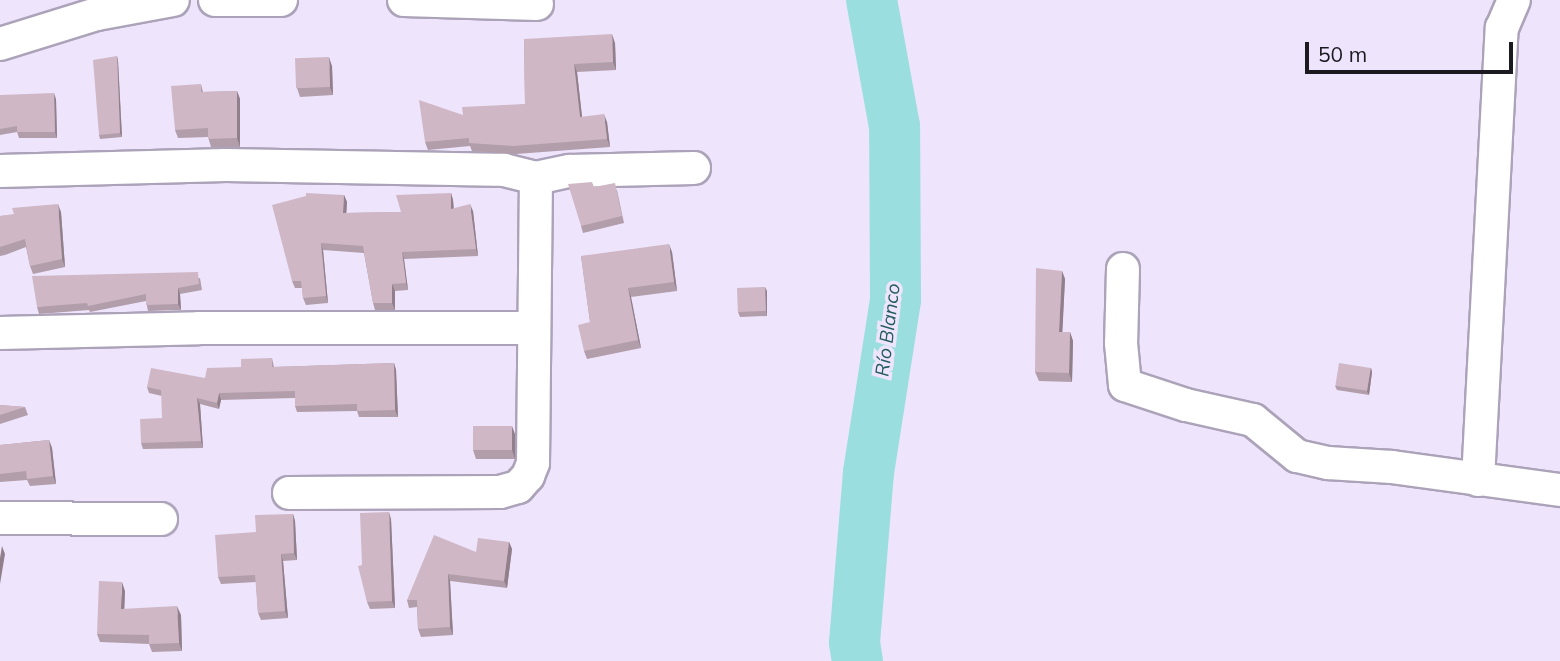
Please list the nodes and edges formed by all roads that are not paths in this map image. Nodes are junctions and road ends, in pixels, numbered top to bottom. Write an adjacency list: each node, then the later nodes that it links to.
1 (173, 0): 7 (street)
2 (215, 0): 3 (street)
3 (281, 0)
4 (404, 0): 6 (street)
5 (1514, 0): 14 (street)
6 (537, 4)
7 (0, 44)
8 (694, 168): 10 (street)
9 (0, 171): 10 (street)
10 (536, 178): 12 (street)
11 (1123, 269): 14 (street)
12 (534, 328): 13 (street); 16 (street)
13 (0, 333)
14 (1478, 480): 15 (street)
15 (1560, 490)
16 (289, 493)
17 (0, 518): 18 (street)
18 (161, 519)

